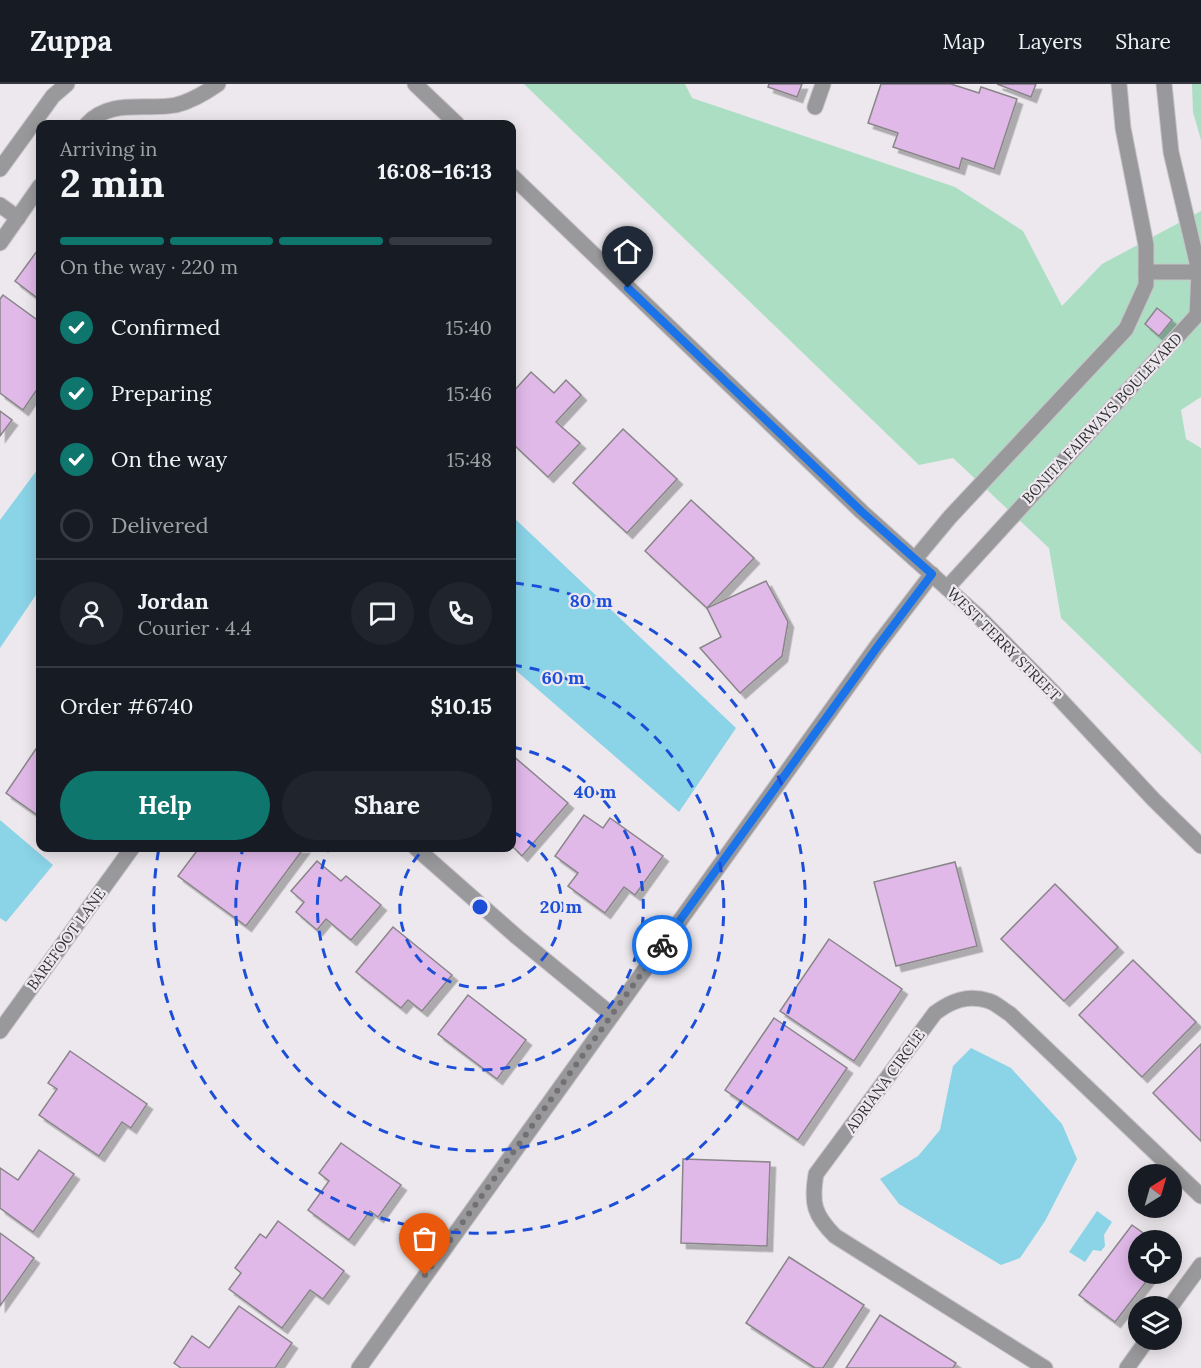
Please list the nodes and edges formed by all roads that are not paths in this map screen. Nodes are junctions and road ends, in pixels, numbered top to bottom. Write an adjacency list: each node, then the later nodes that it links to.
1 (67, 84): 10 (street)
2 (415, 84): 9 (street)
3 (823, 84): 7 (street)
4 (1119, 84): 17 (street)
5 (1164, 84): 16 (street, BONITA FAIRWAYS BOULEVARD)
6 (215, 85): 8 (street)
7 (815, 107)
8 (93, 120)
9 (453, 120)
10 (0, 169)
11 (516, 180): 18 (street, WEST TERRY STREET)
12 (36, 192): 14 (street)
13 (0, 205): 14 (street)
14 (18, 218): 15 (street)
15 (0, 243)
16 (1200, 272): 17 (street); 20 (street, BONITA FAIRWAYS BOULEVARD)
17 (1146, 273): 18 (street)
18 (915, 559): 19 (street, WEST TERRY STREET)
19 (932, 574): 20 (street, WEST TERRY STREET); 24 (street)
20 (947, 588): 21 (street, WEST TERRY STREET)
21 (1201, 846)
22 (129, 852): 25 (street, BAREFOOT LANE)
23 (420, 852): 24 (street)
24 (612, 1015): 30 (street)
25 (0, 1031)
26 (1201, 1196): 31 (street, ADRIANA CIRCLE)
27 (1201, 1265): 28 (street)
28 (1178, 1296)
29 (1140, 1350): 32 (street)
30 (359, 1368)
31 (1045, 1368)
32 (1127, 1368)

